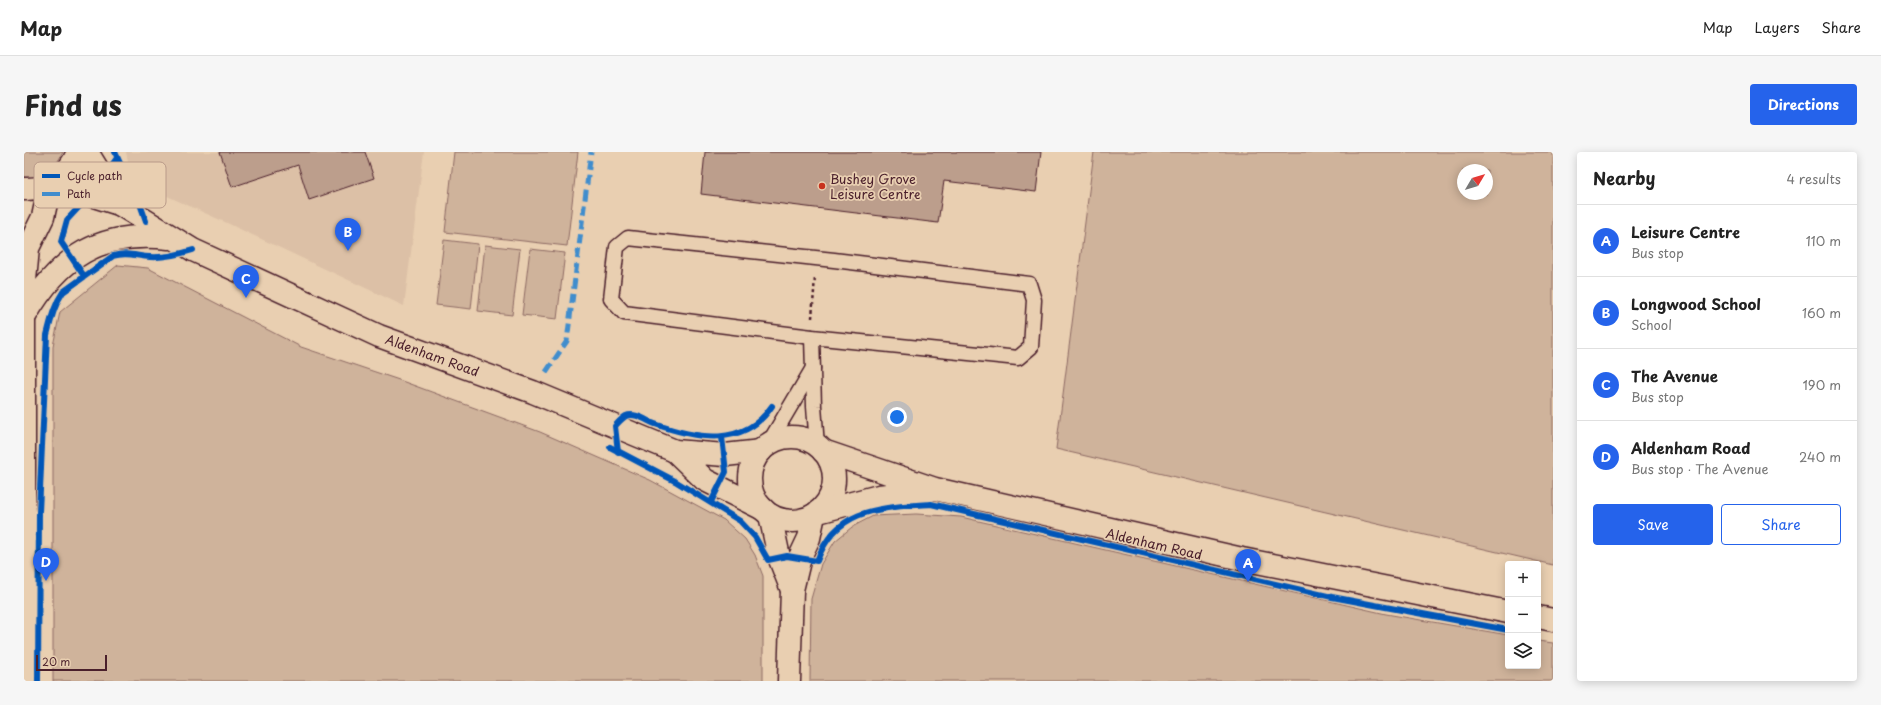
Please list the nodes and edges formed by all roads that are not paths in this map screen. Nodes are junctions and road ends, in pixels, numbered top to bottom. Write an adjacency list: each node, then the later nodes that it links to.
1 (78, 152): 3 (main road)
2 (87, 152): 4 (main road, Aldenham Road)
3 (73, 162)
4 (93, 162)
5 (45, 208): 8 (main road)
6 (125, 208): 7 (main road, Aldenham Road)
7 (172, 238): 10 (main road); 15 (main road, Aldenham Road)
8 (26, 244): 9 (main road)
9 (24, 291): 10 (main road)
10 (25, 316): 23 (main road)
11 (812, 337): 11 (lane); 12 (lane)
12 (814, 368): 13 (lane); 14 (lane)
13 (764, 448): 14 (main road); 15 (main road, Aldenham Road); 17 (main road)
14 (820, 448): 16 (main road, Aldenham Road); 18 (main road)
15 (675, 451): 17 (main road, Aldenham Road)
16 (935, 489): 18 (main road, Aldenham Road); 20 (main road, Aldenham Road)
17 (767, 512): 18 (main road); 19 (main road)
18 (816, 514): 19 (main road)
19 (792, 590): 24 (main road)
20 (1505, 611)
21 (1541, 618): 22 (main road)
22 (1553, 620)
23 (24, 681)
24 (789, 681)

